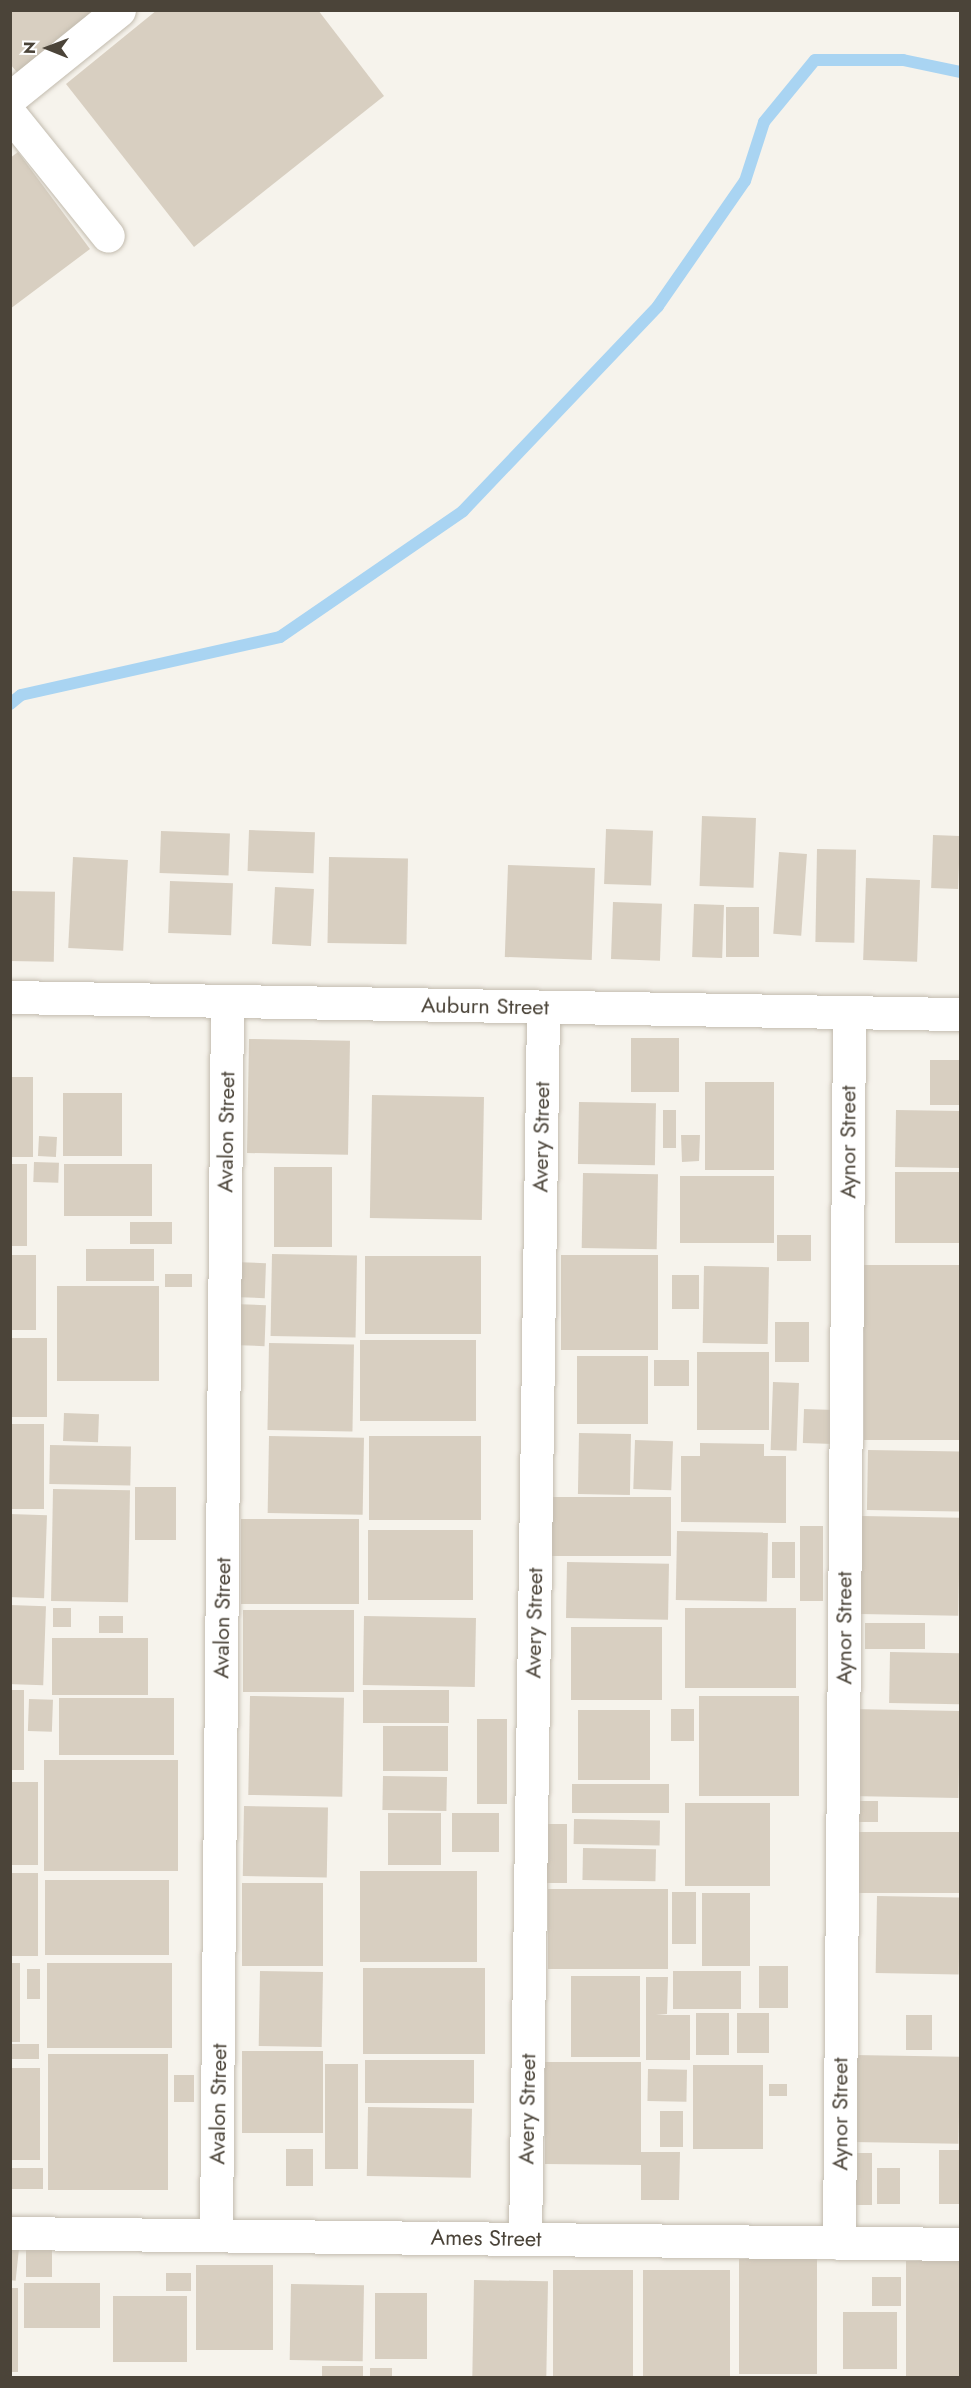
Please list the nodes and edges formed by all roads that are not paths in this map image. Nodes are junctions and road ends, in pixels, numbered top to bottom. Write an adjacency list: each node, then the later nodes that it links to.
1 (119, 10): 2 (street)
2 (10, 98)
3 (10, 114): 4 (street)
4 (108, 236)
5 (10, 997): 6 (street, Auburn Street)
6 (227, 1001): 7 (street, Auburn Street); 11 (street, Avalon Street)
7 (543, 1007): 8 (street, Auburn Street); 12 (street, Avery Street)
8 (849, 1013): 9 (street, Auburn Street); 13 (street, Aynor Street)
9 (960, 1014)
10 (10, 2233): 11 (street, Ames Street)
11 (216, 2235): 12 (street, Ames Street)
12 (525, 2239): 13 (street, Ames Street)
13 (839, 2243): 14 (street, Ames Street)
14 (960, 2244)

